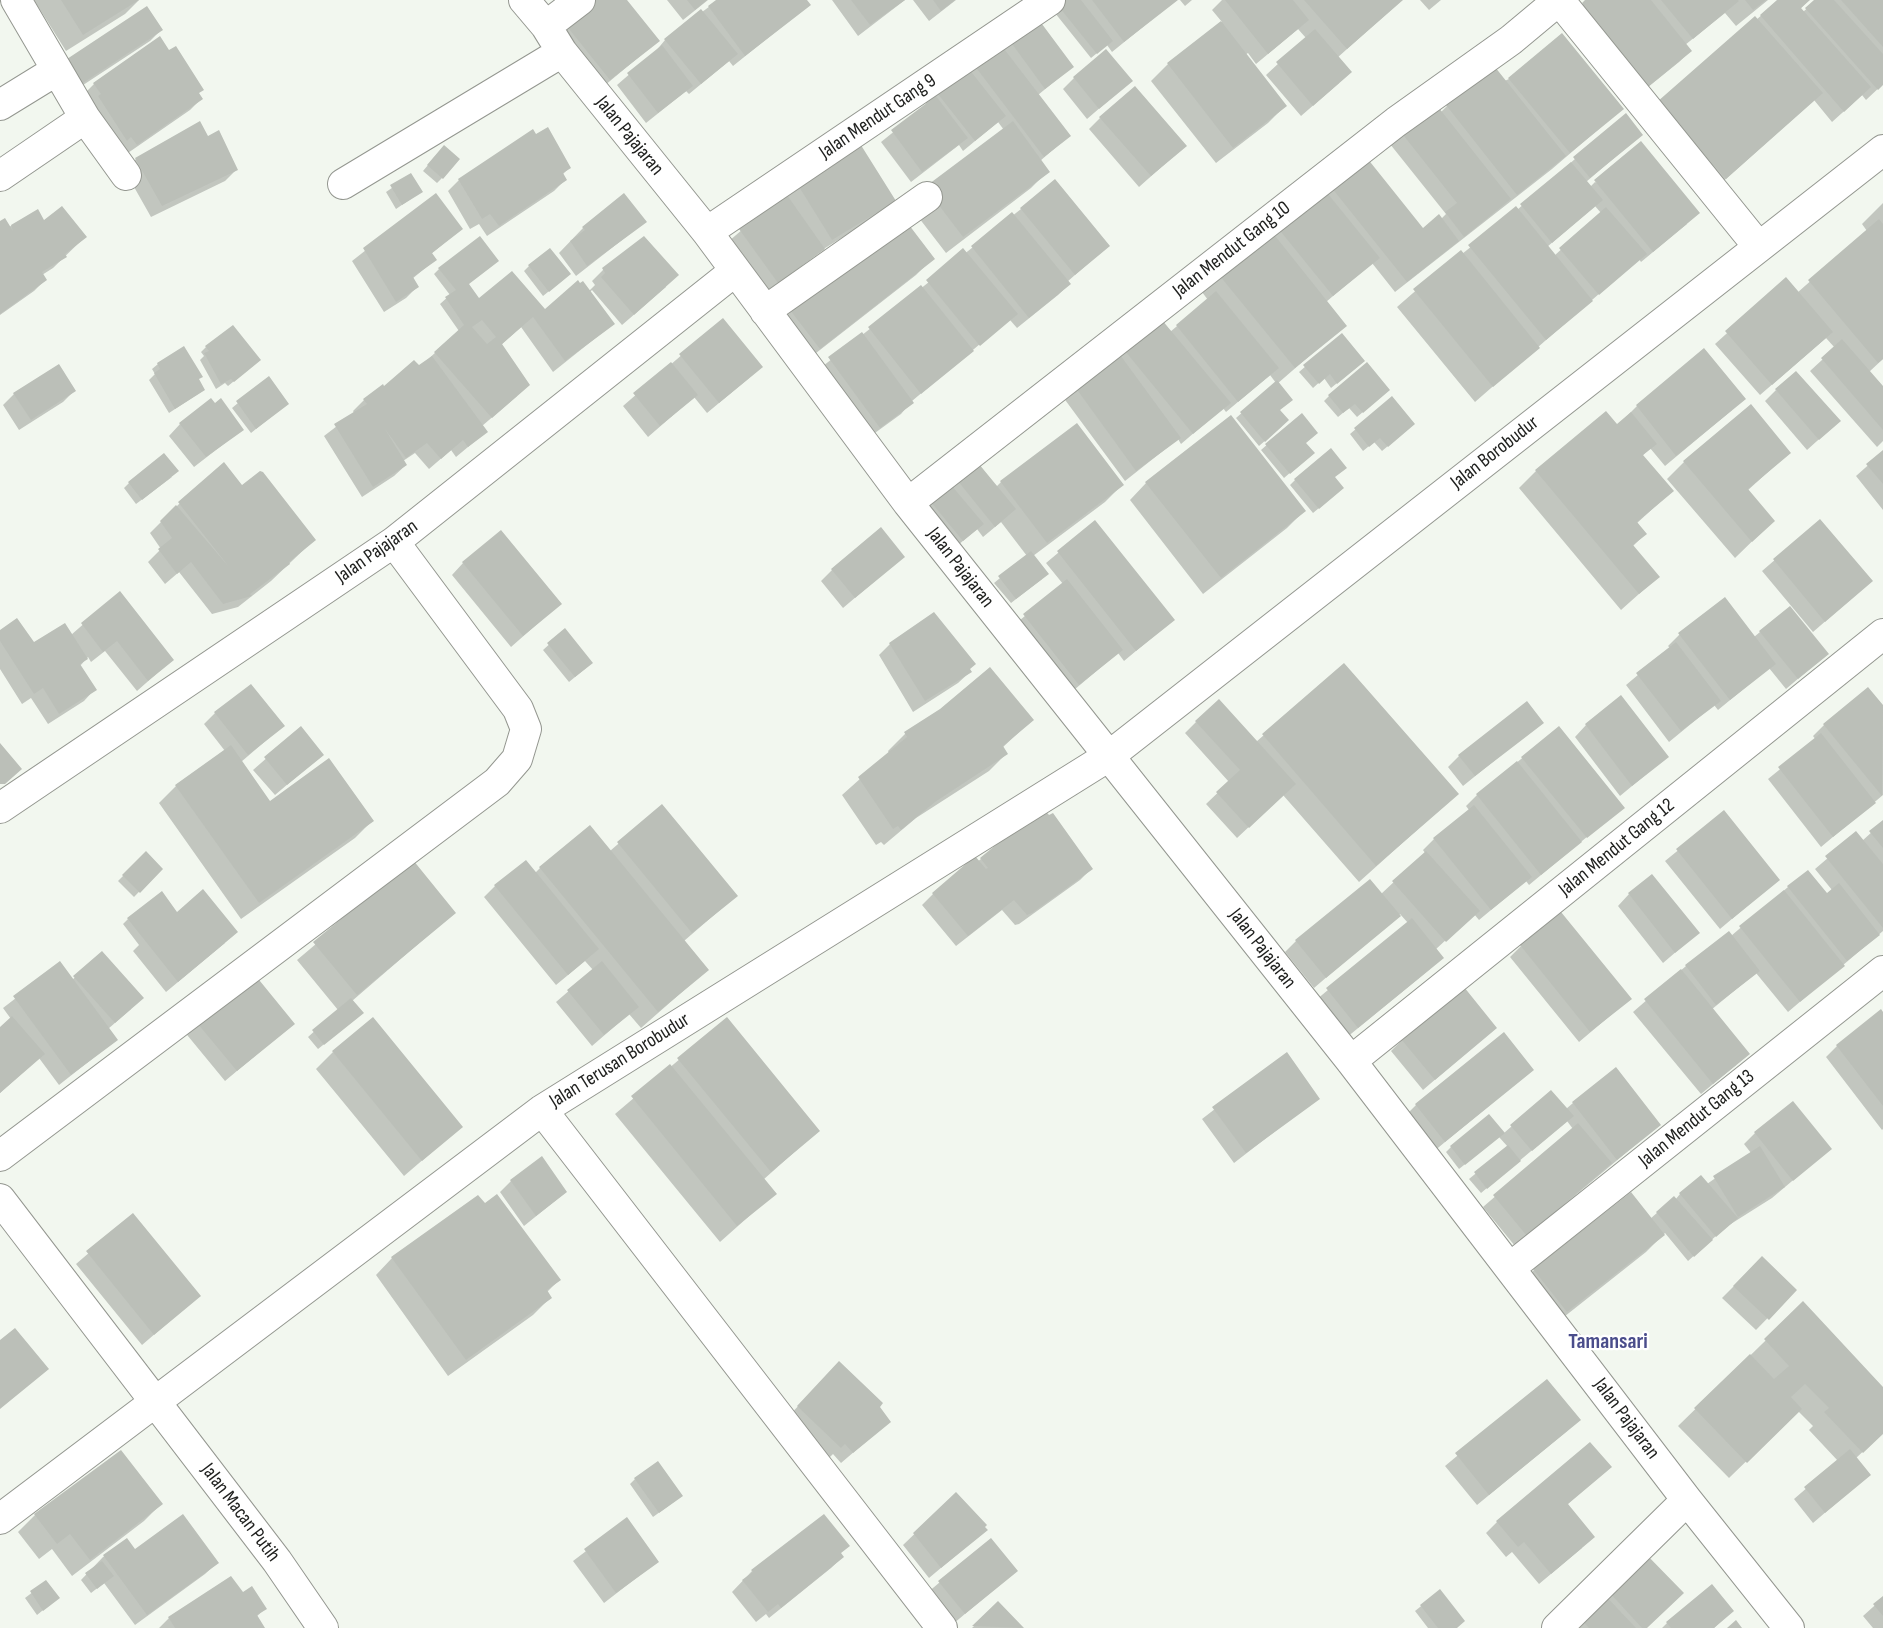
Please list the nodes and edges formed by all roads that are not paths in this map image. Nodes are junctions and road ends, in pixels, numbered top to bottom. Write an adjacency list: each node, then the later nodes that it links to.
1 (16, 0): 8 (street)
2 (524, 0): 6 (street, Jalan Pajajaran)
3 (580, 0): 6 (street)
4 (1559, 0): 17 (street); 20 (street, Jalan Mendut Gang 10)
5 (1032, 5): 16 (street, Jalan Mendut Gang 9)
6 (546, 26): 7 (street, Jalan Pajajaran)
7 (562, 52): 14 (street); 16 (street, Jalan Pajajaran)
8 (57, 70): 9 (street); 10 (street)
9 (0, 105)
10 (85, 118): 12 (street); 13 (street)
11 (1883, 150): 17 (street, Jalan Borobudur)
12 (126, 175)
13 (0, 176)
14 (343, 184)
15 (927, 197): 19 (street)
16 (706, 232): 18 (street, Jalan Pajajaran)
17 (1758, 246): 23 (street, Jalan Borobudur)
18 (735, 271): 19 (street, Jalan Pajajaran); 21 (street, Jalan Pajajaran)
19 (765, 311): 20 (street, Jalan Pajajaran)
20 (908, 503): 23 (street, Jalan Pajajaran)
21 (394, 542): 24 (street, Jalan Pajajaran); 28 (street)
22 (1883, 634): 26 (street, Jalan Mendut Gang 12)
23 (1109, 756): 26 (street, Jalan Pajajaran); 27 (street, Jalan Terusan Borobudur)
24 (0, 808)
25 (1883, 971): 30 (street, Jalan Mendut Gang 13)
26 (1351, 1061): 30 (street, Jalan Pajajaran)
27 (542, 1110): 31 (street, Jalan Terusan Borobudur); 35 (street)
28 (0, 1156)
29 (0, 1199): 31 (street, Jalan Macan Putih)
30 (1511, 1267): 32 (street, Jalan Pajajaran)
31 (155, 1401): 33 (street, Jalan Terusan Borobudur); 34 (street, Jalan Macan Putih)
32 (1687, 1500): 36 (street); 37 (street, Jalan Pajajaran)
33 (0, 1519)
34 (323, 1628)
35 (942, 1628)
36 (1557, 1628)
37 (1790, 1628)

